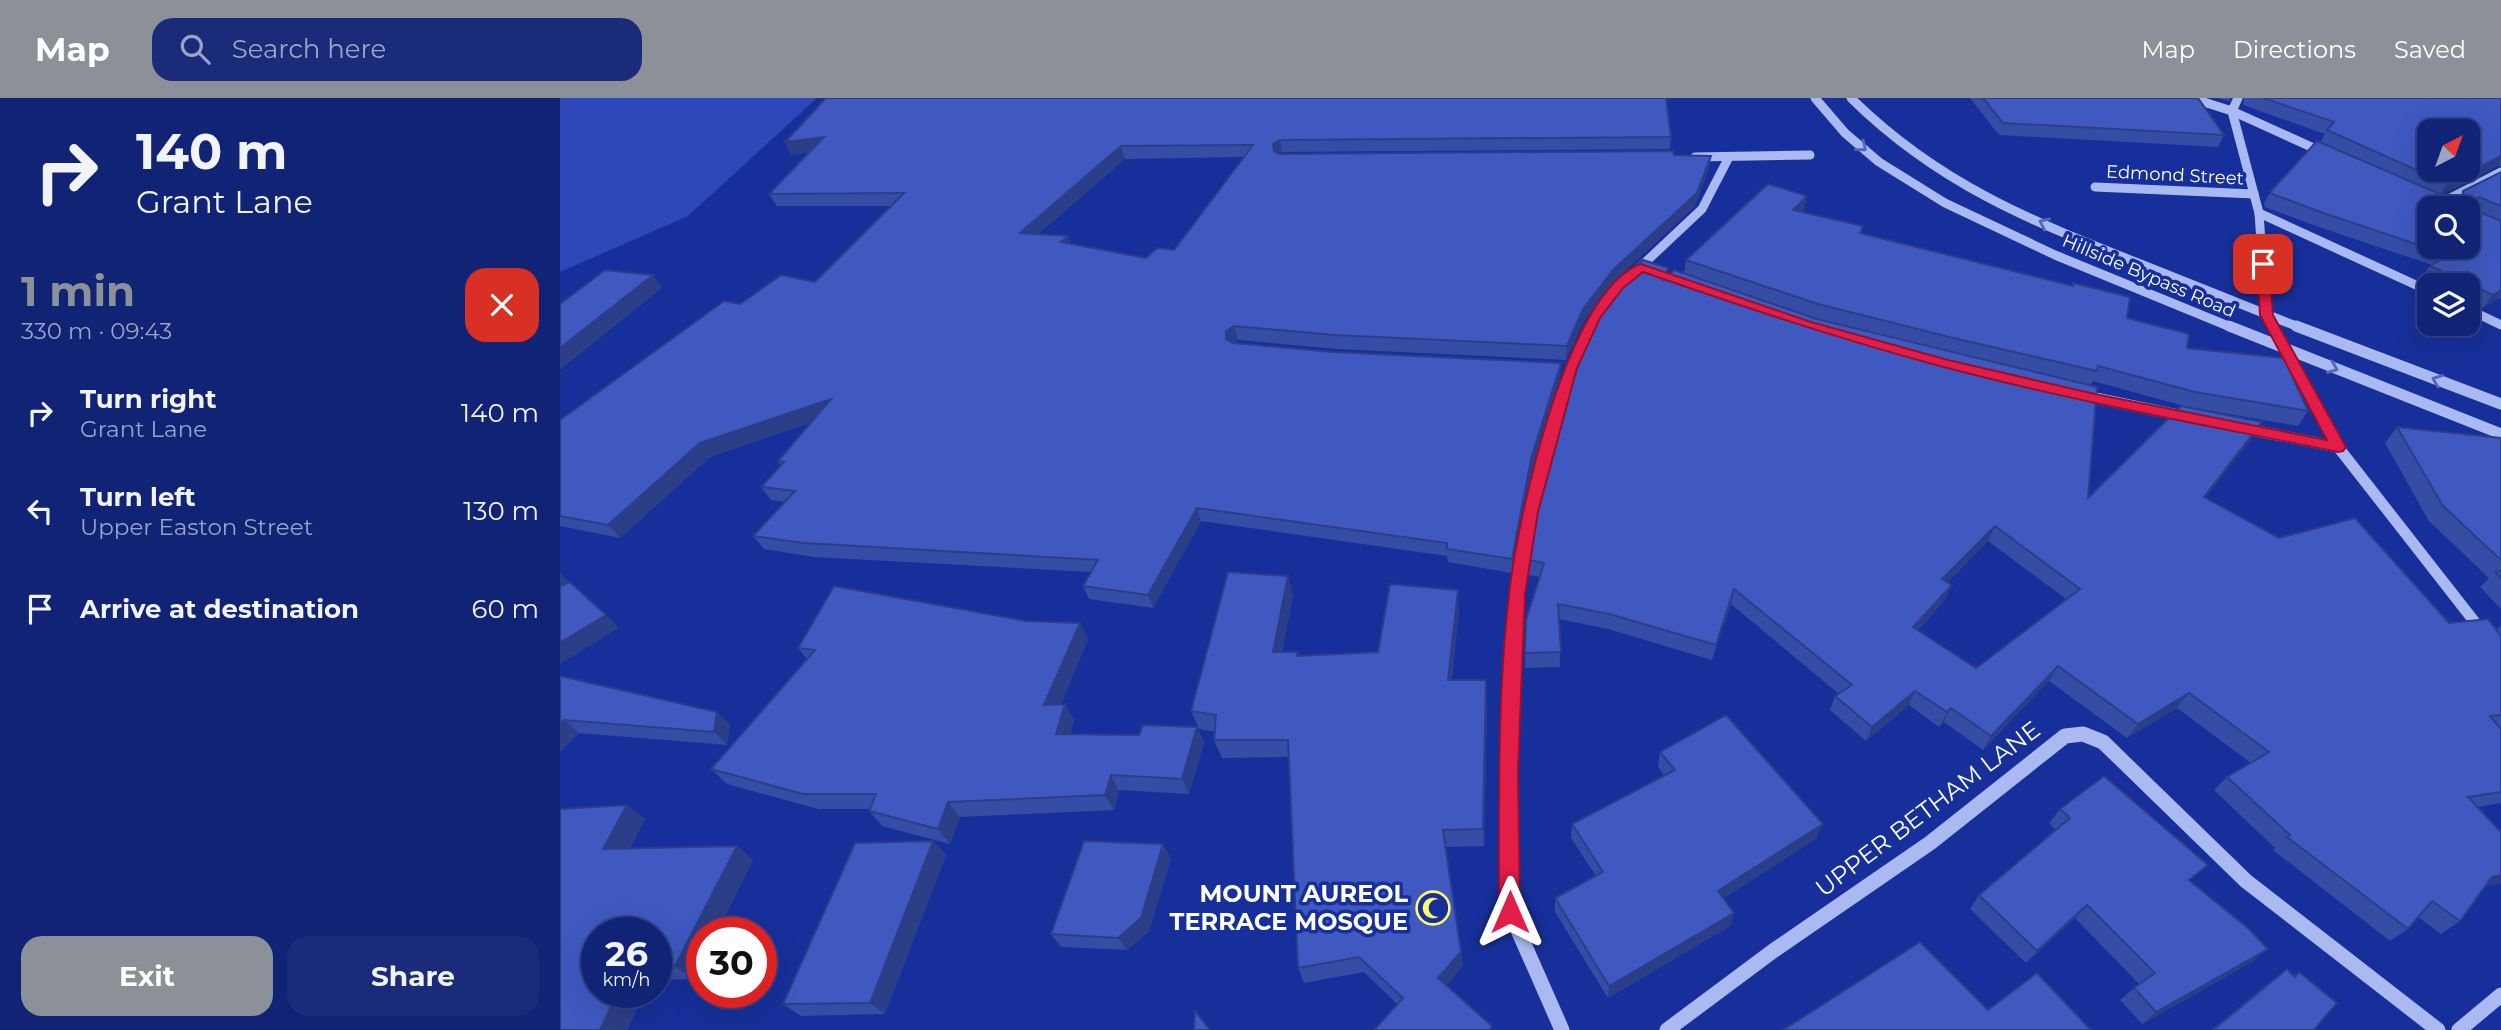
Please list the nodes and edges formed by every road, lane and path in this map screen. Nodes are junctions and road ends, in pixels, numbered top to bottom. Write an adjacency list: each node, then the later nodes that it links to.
1 (1815, 98): 19 (street, Hillside Bypass Road, one-way to 19)
2 (1851, 98): 16 (street, Hillside Bypass Road, one-way to 2)
3 (2191, 98): 5 (street)
4 (2238, 98): 5 (street)
5 (2232, 111): 9 (street); 12 (street)
6 (1810, 155): 8 (street)
7 (1687, 157): 8 (street)
8 (1728, 158): 28 (street)
9 (2342, 160)
10 (2501, 172): 13 (street)
11 (2095, 187): 12 (street, Edmond Street)
12 (2254, 194): 14 (street)
13 (2454, 196)
14 (2259, 213): 15 (street); 16 (street)
15 (2417, 285)
16 (2266, 315): 19 (street); 21 (street, Hillside Bypass Road, one-way to 16)
17 (2480, 315): 18 (street)
18 (2501, 325)
19 (2286, 349): 24 (street, Hillside Bypass Road, one-way to 24); 25 (street)
20 (2068, 392): 22 (street)
21 (2501, 404)
22 (2203, 420)
23 (2230, 425): 25 (street)
24 (2501, 434)
25 (2338, 447): 26 (street)
26 (2501, 656)
27 (2501, 995): 31 (street)
28 (1562, 1030)
29 (1667, 1030): 30 (street, UPPER BETHAM LANE)
30 (2438, 1030)
31 (2459, 1030)

